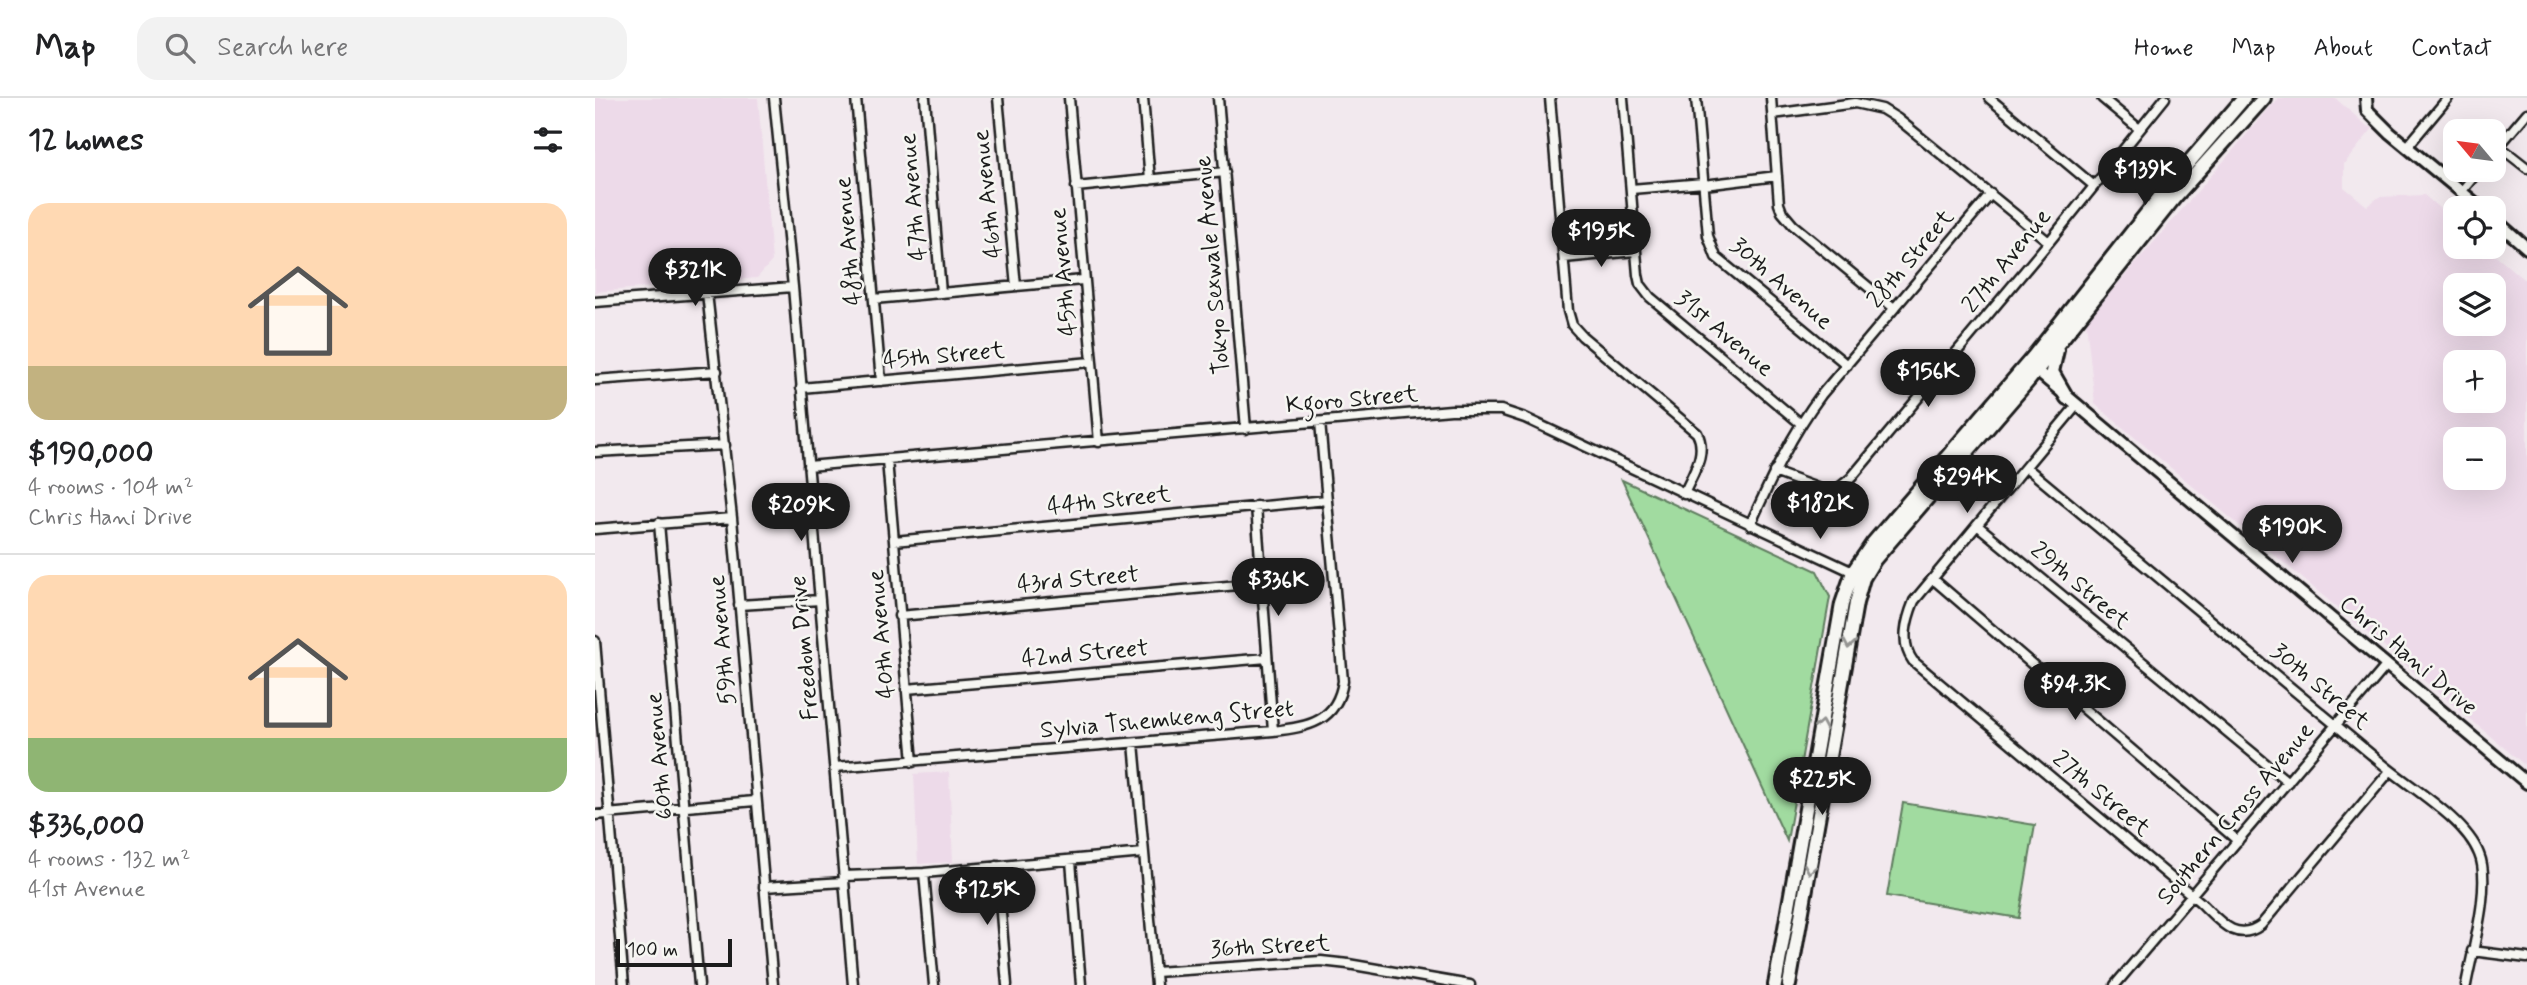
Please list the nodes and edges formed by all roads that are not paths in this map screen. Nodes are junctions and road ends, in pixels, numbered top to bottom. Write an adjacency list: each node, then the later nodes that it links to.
1 (774, 98): 44 (street, Freedom Drive)
2 (856, 98): 47 (street, 48th Avenue)
3 (925, 98): 46 (street, 47th Avenue)
4 (998, 98): 43 (street, 46th Avenue)
5 (1069, 98): 32 (street, 45th Avenue)
6 (1143, 98): 28 (street)
7 (1218, 98): 26 (street, Tokyo Sexwale Avenue)
8 (1550, 98): 41 (street)
9 (1623, 98): 33 (street, 31st Avenue)
10 (1696, 98): 30 (street, 30th Avenue)
11 (1771, 98): 20 (street)
12 (1989, 98): 31 (street)
13 (2102, 98): 21 (street)
14 (2165, 98): 21 (street, 27th Avenue)
15 (2244, 98): 53 (main road)
16 (2263, 98): 50 (main road)
17 (2448, 98): 23 (street)
18 (2366, 104): 23 (street)
19 (2527, 113): 22 (street)
20 (1773, 114): 27 (street); 35 (street)
21 (2138, 128): 31 (street, 27th Avenue)
22 (2506, 137)
23 (2407, 147): 34 (street)
24 (2506, 155): 25 (street)
25 (2527, 168)
26 (1225, 172): 28 (street); 61 (street, Tokyo Sexwale Avenue)
27 (1777, 176): 30 (street); 49 (street)
28 (1150, 180): 32 (street)
29 (2469, 182): 34 (street)
30 (1704, 183): 33 (street); 52 (street, 30th Avenue)
31 (2093, 185): 38 (street, 27th Avenue)
32 (1076, 187): 42 (street, 45th Avenue)
33 (1631, 189): 40 (street, 31st Avenue)
34 (2461, 192): 36 (street)
35 (1991, 194): 38 (street); 49 (street, 28th Street)
36 (2466, 196)
37 (2506, 230): 39 (street)
38 (2049, 242): 68 (street, 27th Avenue)
39 (2527, 248)
40 (1635, 251): 41 (street); 60 (street, 31st Avenue)
41 (1563, 258): 69 (street)
42 (1083, 280): 43 (street); 51 (street, 45th Avenue)
43 (1016, 286): 46 (street)
44 (793, 287): 45 (street); 57 (street, Freedom Drive)
45 (707, 293): 48 (street); 54 (street, 59th Avenue)
46 (941, 293): 47 (street)
47 (874, 299): 56 (street, 48th Avenue)
48 (595, 302)
49 (1894, 308): 52 (street, 28th Street)
50 (2059, 343): 53 (main road); 58 (main road)
51 (1091, 362): 56 (street, 45th Street); 62 (street, 45th Avenue)
52 (1846, 365): 60 (street, 28th Street)
53 (2032, 368): 58 (street, Chris Hani Drive); 78 (main road)
54 (717, 370): 55 (street); 63 (street, 59th Avenue)
55 (595, 380)
56 (881, 381): 57 (street, 45th Street)
57 (801, 388): 66 (street, Freedom Drive)
58 (2072, 401): 67 (street, 27th Street); 86 (street, Chris Hani Drive)
59 (1320, 422): 61 (street, Kgoro Street); 69 (street, Kgoro Street); 70 (street, Sylvia Tshemkeng Street)
60 (1800, 423): 68 (street, 28th Street)
61 (1246, 429): 62 (street, Kgoro Street)
62 (1099, 442): 65 (street, Kgoro Street)
63 (725, 445): 64 (street); 72 (street, 59th Avenue)
64 (595, 452)
65 (887, 460): 66 (street, Kgoro Street); 77 (street, 40th Avenue)
66 (809, 466): 81 (street, Freedom Drive)
67 (2028, 468): 75 (street, 27th Street); 88 (street, 30th Street)
68 (1774, 472): 74 (street, 28th Street)
69 (1684, 494): 74 (street, Kgoro Street)
70 (1327, 500): 71 (street, 44th Street); 89 (street, Sylvia Tshemkeng Street)
71 (1256, 506): 77 (street, 44th Street); 80 (street)
72 (732, 518): 73 (street); 82 (street, 59th Avenue)
73 (659, 523): 76 (street); 97 (street, 60th Avenue)
74 (1750, 525): 78 (street, Kgoro Street)
75 (1977, 525): 79 (street, 27th Street); 94 (street, 29th Street)
76 (595, 529)
77 (894, 541): 83 (street, 40th Avenue)
78 (1858, 575): 120 (main road, one-way to 78); 121 (main road, one-way to 121)
79 (1933, 579): 100 (street); 107 (street, 27th Street)
80 (1260, 583): 83 (street, 43rd Street); 85 (street)
81 (820, 600): 82 (street); 92 (street, Freedom Drive)
82 (739, 605): 96 (street, 59th Avenue)
83 (899, 616): 87 (street, 40th Avenue)
84 (595, 640): 98 (street)
85 (1267, 658): 87 (street, 42nd Street); 89 (street)
86 (2386, 666): 88 (street, Southern Cross Avenue); 95 (street, Chris Hani Drive)
87 (906, 689): 91 (street, 40th Avenue)
88 (2336, 725): 93 (street, 30th Street); 94 (street, Southern Cross Avenue)
89 (1273, 731): 90 (street, Sylvia Tshemkeng Street)
90 (1134, 743): 91 (street, Sylvia Tshemkeng Street); 101 (street)
91 (913, 762): 92 (street, Sylvia Tshemkeng Street)
92 (835, 767): 105 (street, Freedom Drive)
93 (2390, 771): 107 (street, 27th Street); 108 (street, 30th Street)
94 (2287, 782): 100 (street, Southern Cross Avenue)
95 (2527, 783)
96 (755, 801): 97 (street); 106 (street, 59th Avenue)
97 (684, 807): 98 (street); 112 (street, 60th Avenue)
98 (609, 813): 99 (street); 111 (street)
99 (595, 815)
100 (2238, 841): 107 (street, Southern Cross Avenue)
101 (1144, 853): 102 (street); 110 (street)
102 (1071, 861): 103 (street); 117 (street)
103 (997, 866): 104 (street); 116 (street)
104 (924, 873): 105 (street); 115 (street)
105 (844, 879): 106 (street); 114 (street, Freedom Drive)
106 (765, 887): 113 (street, 59th Avenue)
107 (2192, 895): 122 (street, Southern Cross Avenue)
108 (2472, 951): 109 (street); 123 (street, 30th Street)
109 (2527, 958)
110 (1155, 972): 118 (street); 119 (street, 36th Street)
111 (624, 985)
112 (699, 985)
113 (773, 985)
114 (853, 985)
115 (934, 985)
116 (1007, 985)
117 (1081, 985)
118 (1156, 985)
119 (1470, 985)
120 (1775, 985)
121 (1789, 985)
122 (2115, 985)
123 (2466, 985)

